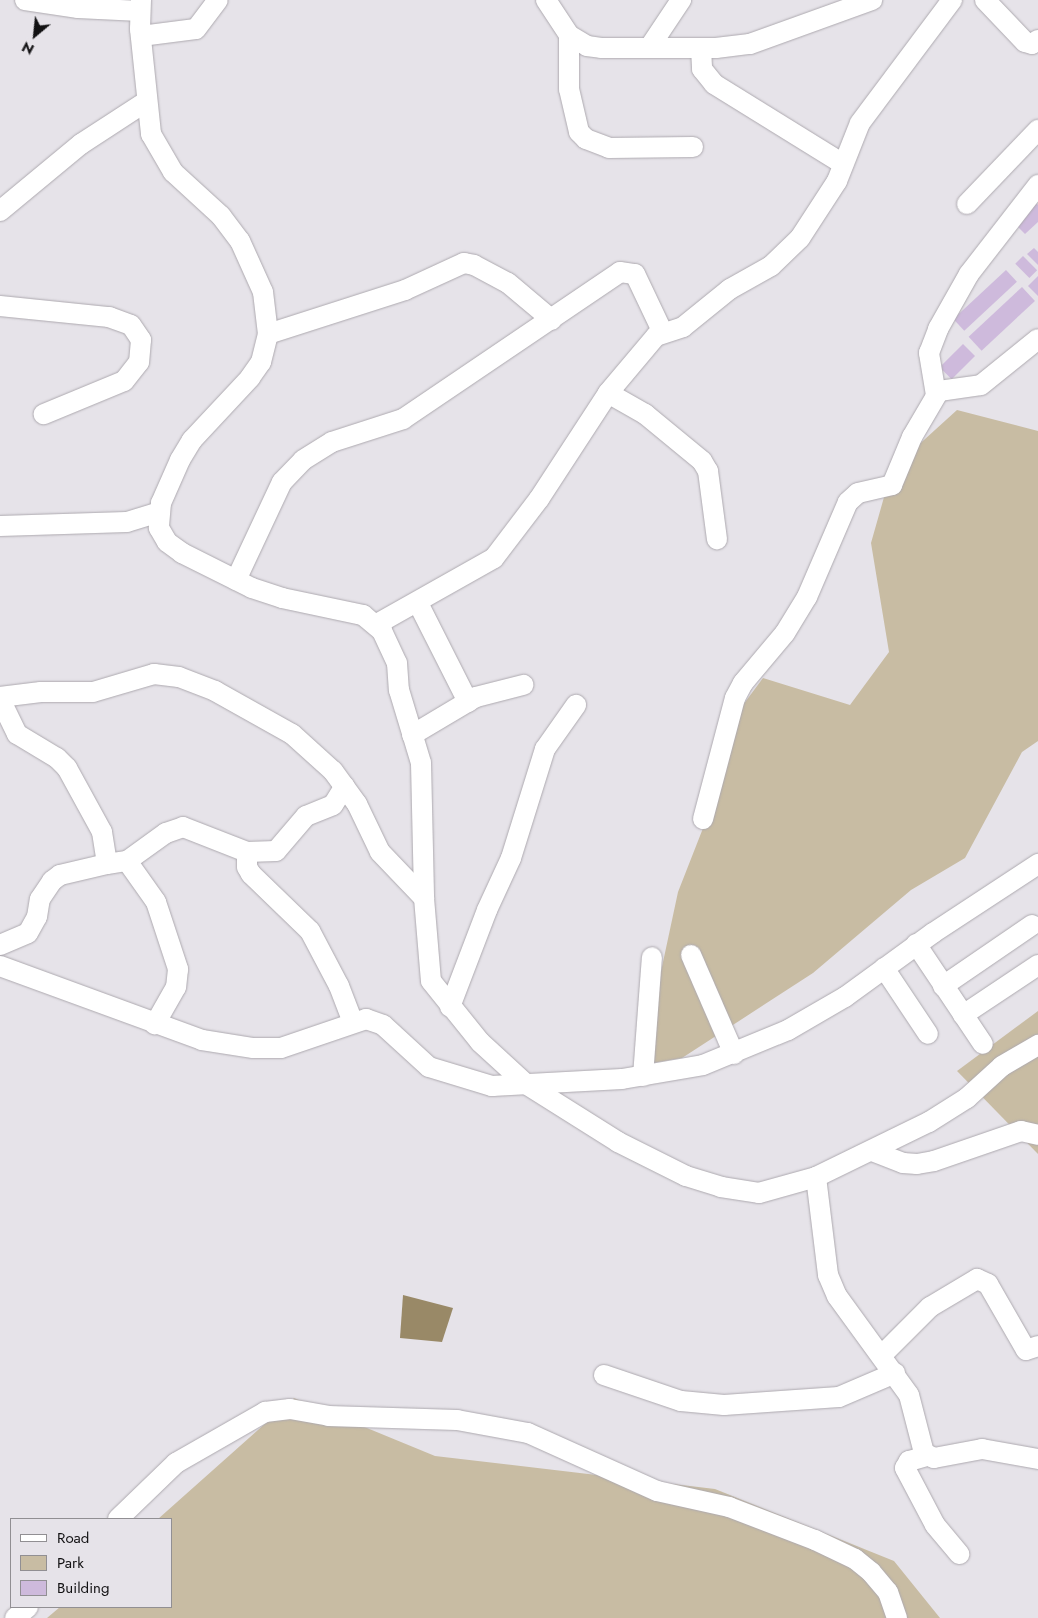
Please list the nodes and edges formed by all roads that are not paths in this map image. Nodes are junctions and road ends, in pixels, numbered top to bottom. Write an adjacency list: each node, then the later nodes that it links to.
1 (25, 0): 8 (street)
2 (218, 0): 10 (street)
3 (546, 0): 9 (street)
4 (681, 0): 12 (street)
5 (872, 0): 13 (street)
6 (952, 0): 17 (street)
7 (985, 0): 11 (street)
8 (140, 5): 10 (street)
9 (569, 35): 12 (street); 16 (street)
10 (141, 36): 14 (street)
11 (1038, 40)
12 (649, 48): 13 (street)
13 (701, 48): 17 (street)
14 (147, 102): 20 (street); 24 (street)
15 (1038, 130): 19 (street)
16 (692, 147)
17 (843, 164): 23 (street)
18 (1038, 185): 27 (street)
19 (967, 204)
20 (0, 211)
21 (0, 306): 28 (street)
22 (552, 320): 23 (street); 24 (street); 32 (street)
23 (663, 332): 26 (street)
24 (268, 334): 29 (street)
25 (1038, 339): 27 (street)
26 (608, 393): 31 (street); 33 (street)
27 (936, 395): 41 (street)
28 (44, 414)
29 (159, 512): 30 (street); 32 (street)
30 (0, 526)
31 (717, 539)
32 (236, 580): 34 (street)
33 (418, 603): 34 (street); 37 (street)
34 (377, 624): 39 (street)
35 (523, 686): 37 (street)
36 (0, 698): 40 (street); 44 (street)
37 (468, 702): 39 (street)
38 (576, 705): 56 (street)
39 (412, 735): 46 (street)
40 (345, 786): 42 (street); 46 (street)
41 (703, 819)
42 (247, 852): 43 (street); 58 (street)
43 (127, 861): 44 (street); 59 (street)
44 (107, 864): 49 (street)
45 (1038, 864): 48 (street)
46 (424, 898): 56 (street)
47 (1032, 925): 55 (street)
48 (916, 944): 54 (street); 55 (street)
49 (0, 945)
50 (691, 955): 63 (street)
51 (652, 957): 64 (street)
52 (1038, 964): 57 (street)
53 (0, 966): 59 (street)
54 (884, 968): 60 (street); 63 (street)
55 (943, 986): 57 (street)
56 (450, 1007): 65 (street)
57 (963, 1015): 61 (street)
58 (353, 1022): 59 (street); 65 (street)
59 (155, 1024)
60 (928, 1034)
61 (983, 1044)
62 (1038, 1045): 67 (street)
63 (734, 1054): 64 (street)
64 (643, 1076): 65 (street)
65 (526, 1084): 68 (street)
66 (1038, 1135): 67 (street)
67 (872, 1151): 68 (street)
68 (816, 1177): 70 (street)
69 (1038, 1346): 70 (street)
70 (882, 1355): 71 (street)
71 (895, 1373): 72 (street); 73 (street)
72 (604, 1375)
73 (927, 1456): 74 (street); 76 (street)
74 (1038, 1459)
75 (119, 1518): 79 (street)
76 (960, 1554)
77 (27, 1608): 78 (street)
78 (16, 1618)
79 (897, 1618)

